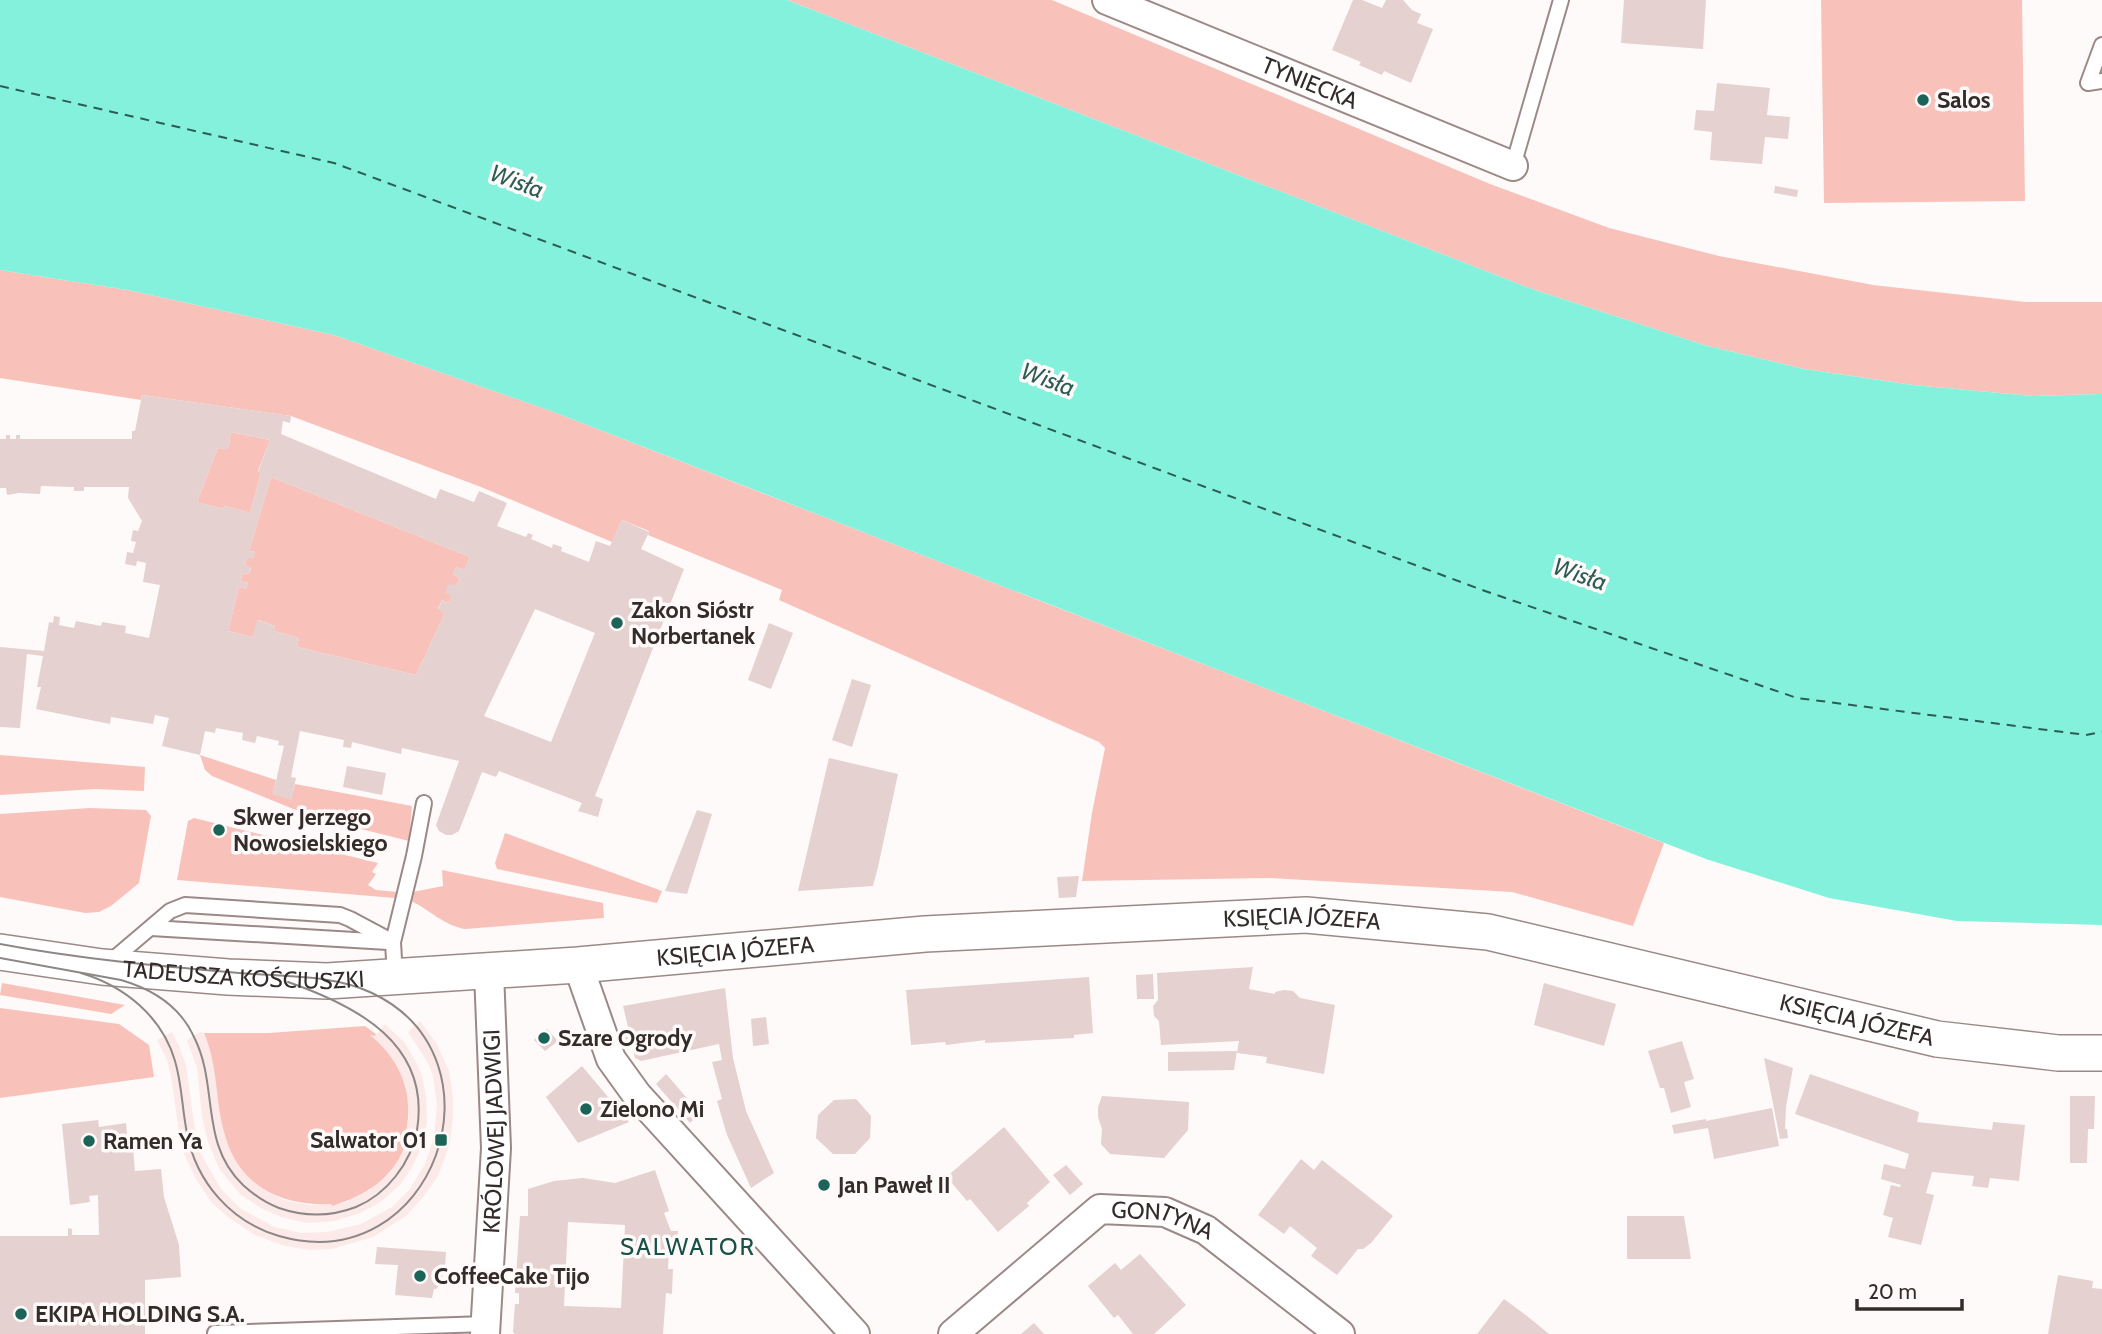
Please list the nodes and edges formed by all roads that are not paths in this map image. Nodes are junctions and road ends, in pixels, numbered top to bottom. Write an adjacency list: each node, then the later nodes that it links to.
1 (1107, 0): 5 (street, TYNIECKA)
2 (1561, 0): 5 (lane)
3 (2102, 45): 4 (lane)
4 (2102, 81)
5 (1513, 166)
6 (424, 803): 8 (lane)
7 (151, 928): 8 (lane); 8 (lane); 11 (lane)
8 (393, 943): 13 (lane)
9 (0, 952): 11 (street, TADEUSZA KOŚCIUSZKI)
10 (578, 965): 12 (street, KSIĘCIA JÓZEFA); 14 (street, KSIĘCIA JÓZEFA); 17 (street)
11 (102, 967): 13 (street, TADEUSZA KOŚCIUSZKI)
12 (489, 972): 13 (street, TADEUSZA KOŚCIUSZKI); 15 (street, KRÓLOWEJ JADWIGI)
13 (395, 978)
14 (2102, 1053)
15 (485, 1329): 16 (lane)
16 (215, 1333)
17 (855, 1334)
18 (953, 1334): 19 (street, GONTYNA)
19 (1340, 1334)

